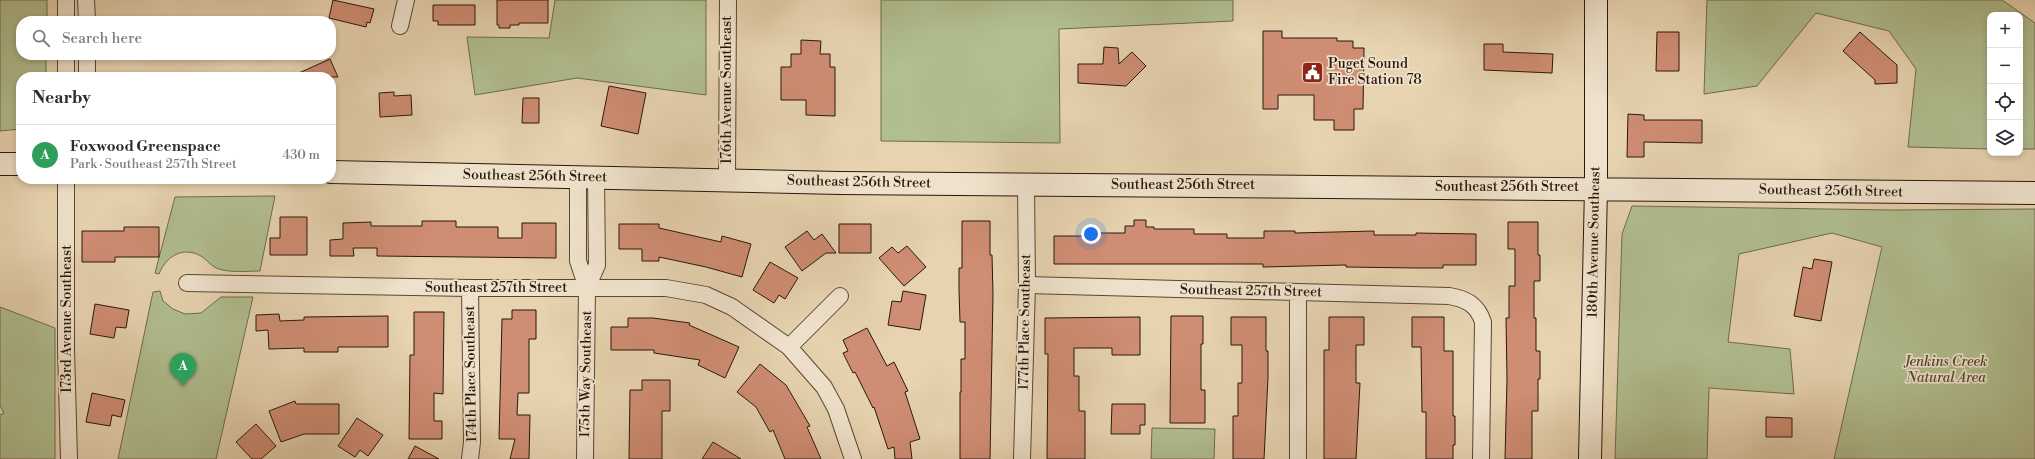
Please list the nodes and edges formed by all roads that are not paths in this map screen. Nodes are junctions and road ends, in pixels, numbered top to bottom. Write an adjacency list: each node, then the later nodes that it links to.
1 (66, 0): 6 (street)
2 (86, 0): 7 (street)
3 (406, 0): 8 (street)
4 (728, 0): 17 (street, 176th Avenue Southeast)
5 (1596, 0): 20 (main road, 180th Avenue Southeast)
6 (66, 16)
7 (87, 16)
8 (400, 26)
9 (66, 60): 11 (street)
10 (87, 60): 12 (street)
11 (66, 72)
12 (87, 72)
13 (0, 164): 14 (main road)
14 (16, 164)
15 (336, 172): 16 (main road, Southeast 256th Street)
16 (587, 176): 17 (main road, Southeast 256th Street); 25 (street, 175th Way Southeast)
17 (727, 180): 19 (main road, Southeast 256th Street)
18 (66, 184): 29 (street, 173rd Avenue Southeast)
19 (1026, 184): 20 (main road, Southeast 256th Street); 23 (street, 177th Place Southeast)
20 (1596, 188): 21 (main road, Southeast 256th Street); 36 (main road, 180th Avenue Southeast)
21 (2035, 193)
22 (188, 283): 24 (street, Southeast 257th Street)
23 (1027, 285): 26 (street, Southeast 257th Street); 33 (street, 177th Place Southeast)
24 (470, 288): 25 (street, Southeast 257th Street); 30 (street, 174th Place Southeast)
25 (587, 288): 28 (street, Southeast 257th Street); 31 (street, 175th Way Southeast)
26 (1298, 292): 34 (street); 35 (street, Southeast 257th Street)
27 (840, 296): 28 (street)
28 (790, 347): 32 (street, Southeast 257th Street)
29 (69, 459)
30 (470, 459)
31 (585, 459)
32 (853, 459)
33 (1022, 459)
34 (1298, 459)
35 (1481, 459)
36 (1590, 459)

